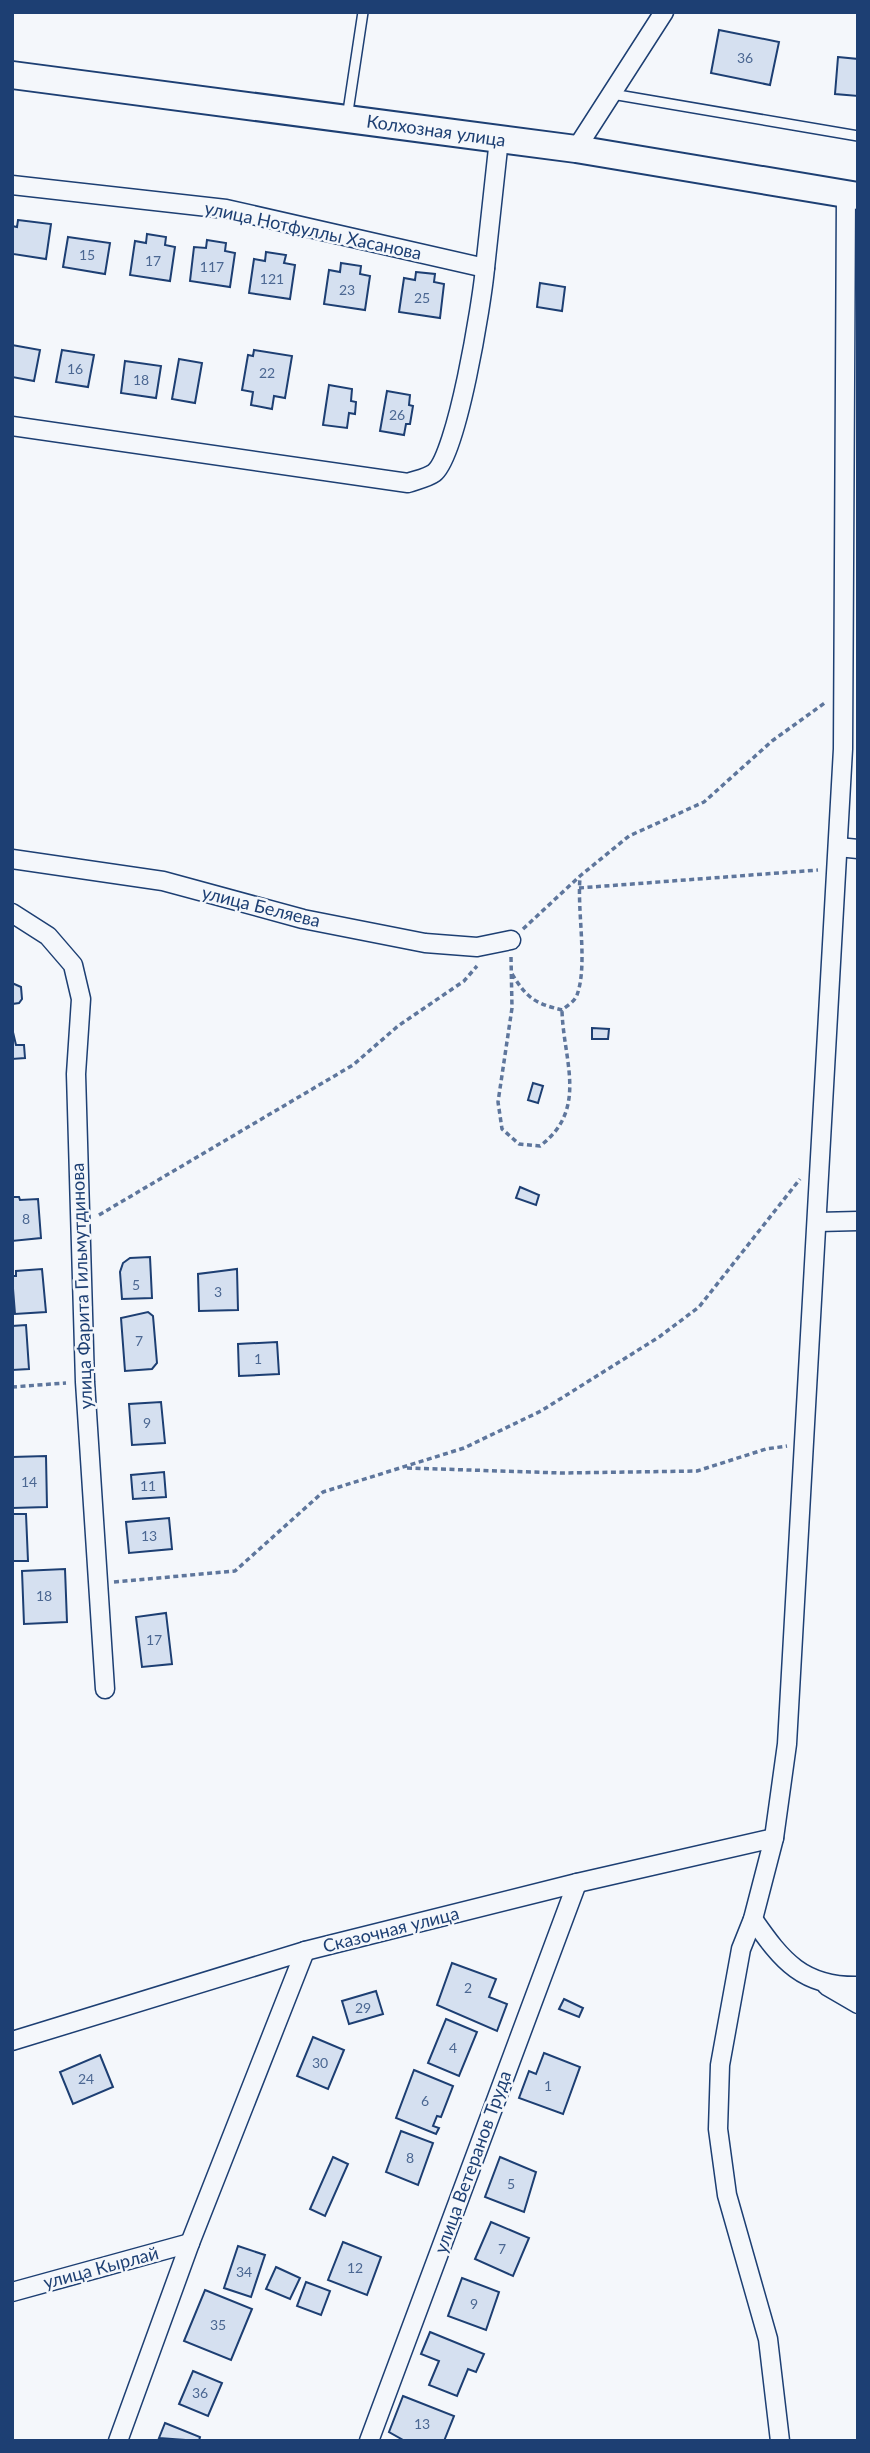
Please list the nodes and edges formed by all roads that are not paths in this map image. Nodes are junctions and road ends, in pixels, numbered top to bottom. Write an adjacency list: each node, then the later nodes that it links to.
1 (363, 12): 5 (lane)
2 (664, 12): 4 (street)
3 (12, 75): 5 (main road, Колхозная улица)
4 (612, 94): 6 (lane); 8 (street)
5 (346, 118): 7 (main road, Колхозная улица)
6 (858, 136)
7 (499, 139): 8 (main road, Колхозная улица); 11 (street)
8 (576, 149): 10 (main road, Колхозная улица)
9 (12, 185): 11 (street, улица Нотфуллы Хасанова)
10 (852, 196): 13 (street)
11 (485, 268): 12 (street)
12 (12, 426)
13 (838, 847): 14 (street); 19 (street)
14 (858, 849)
15 (12, 859): 17 (street, улица Беляева)
16 (12, 912): 20 (street, улица Фарита Гильмутдинова)
17 (511, 940)
18 (858, 1221): 19 (street)
19 (818, 1222): 21 (street)
20 (105, 1689)
21 (774, 1838): 22 (street, Сказочная улица); 23 (street)
22 (578, 1882): 24 (street, Сказочная улица); 32 (street, улица Ветеранов Труда)
23 (753, 1919): 25 (street); 33 (street)
24 (305, 1951): 28 (street, Сказочная улица); 29 (street)
25 (826, 1985): 26 (street); 27 (street)
26 (858, 1986)
27 (858, 2004)
28 (12, 2041)
29 (190, 2243): 30 (street, улица Кырлай); 31 (street)
30 (12, 2292)
31 (118, 2441)
32 (369, 2441)
33 (780, 2441)

